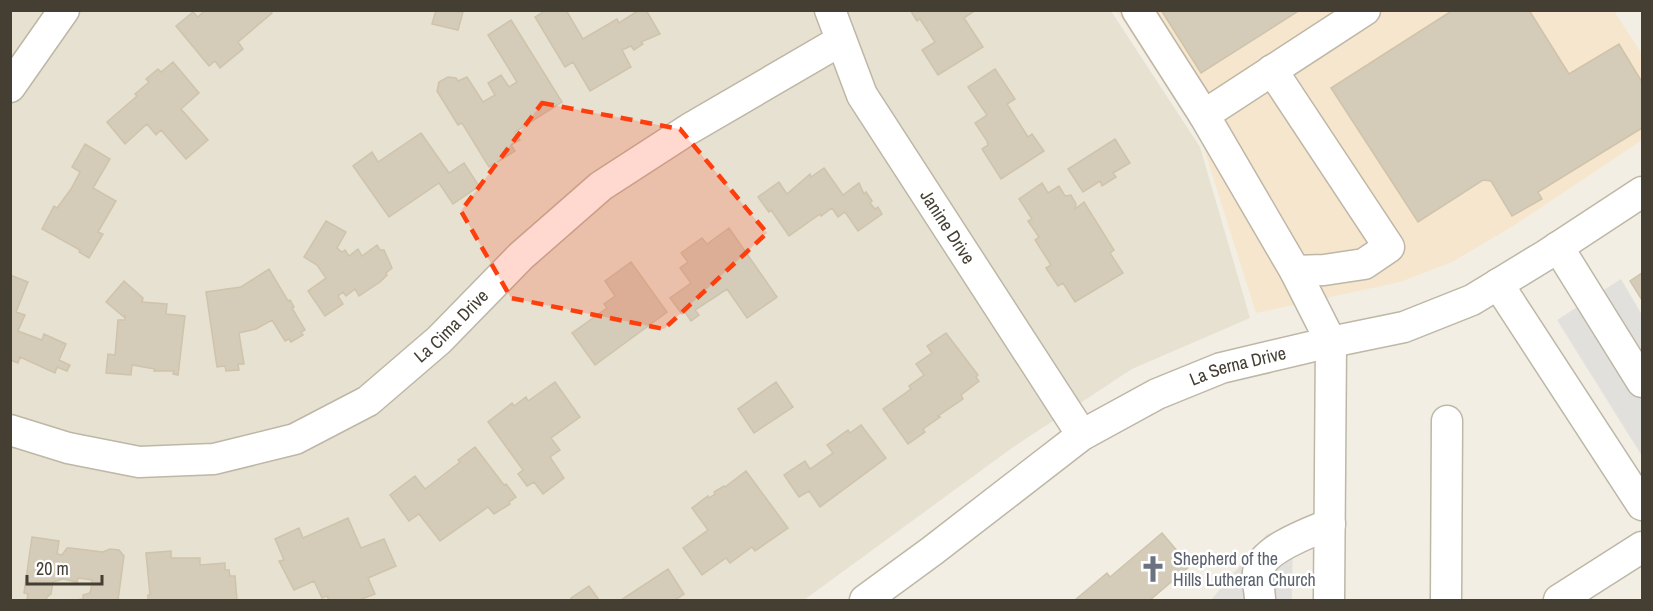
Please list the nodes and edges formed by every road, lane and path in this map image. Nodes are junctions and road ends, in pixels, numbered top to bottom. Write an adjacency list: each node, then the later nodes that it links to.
1 (64, 10): 7 (street)
2 (830, 10): 5 (street, Janine Drive)
3 (1137, 10): 8 (street)
4 (1365, 10): 6 (street)
5 (840, 41): 16 (street, La Cima Drive); 17 (street, Janine Drive)
6 (1272, 70): 8 (street); 11 (street)
7 (10, 87)
8 (1204, 115): 11 (street)
9 (1642, 192): 10 (street, La Serna Drive)
10 (1558, 247): 12 (street, La Serna Drive); 14 (street)
11 (1295, 271): 13 (street)
12 (1498, 284): 13 (street, La Serna Drive); 18 (street)
13 (1331, 342): 17 (street, La Serna Drive); 19 (street)
14 (1642, 382)
15 (1448, 422): 24 (street)
16 (10, 430)
17 (1082, 435): 21 (street, La Serna Drive)
18 (1642, 505)
19 (1330, 524): 22 (street); 23 (street)
20 (1642, 547): 25 (street)
21 (865, 600)
22 (1260, 600)
23 (1329, 600)
24 (1446, 600)
25 (1560, 600)

